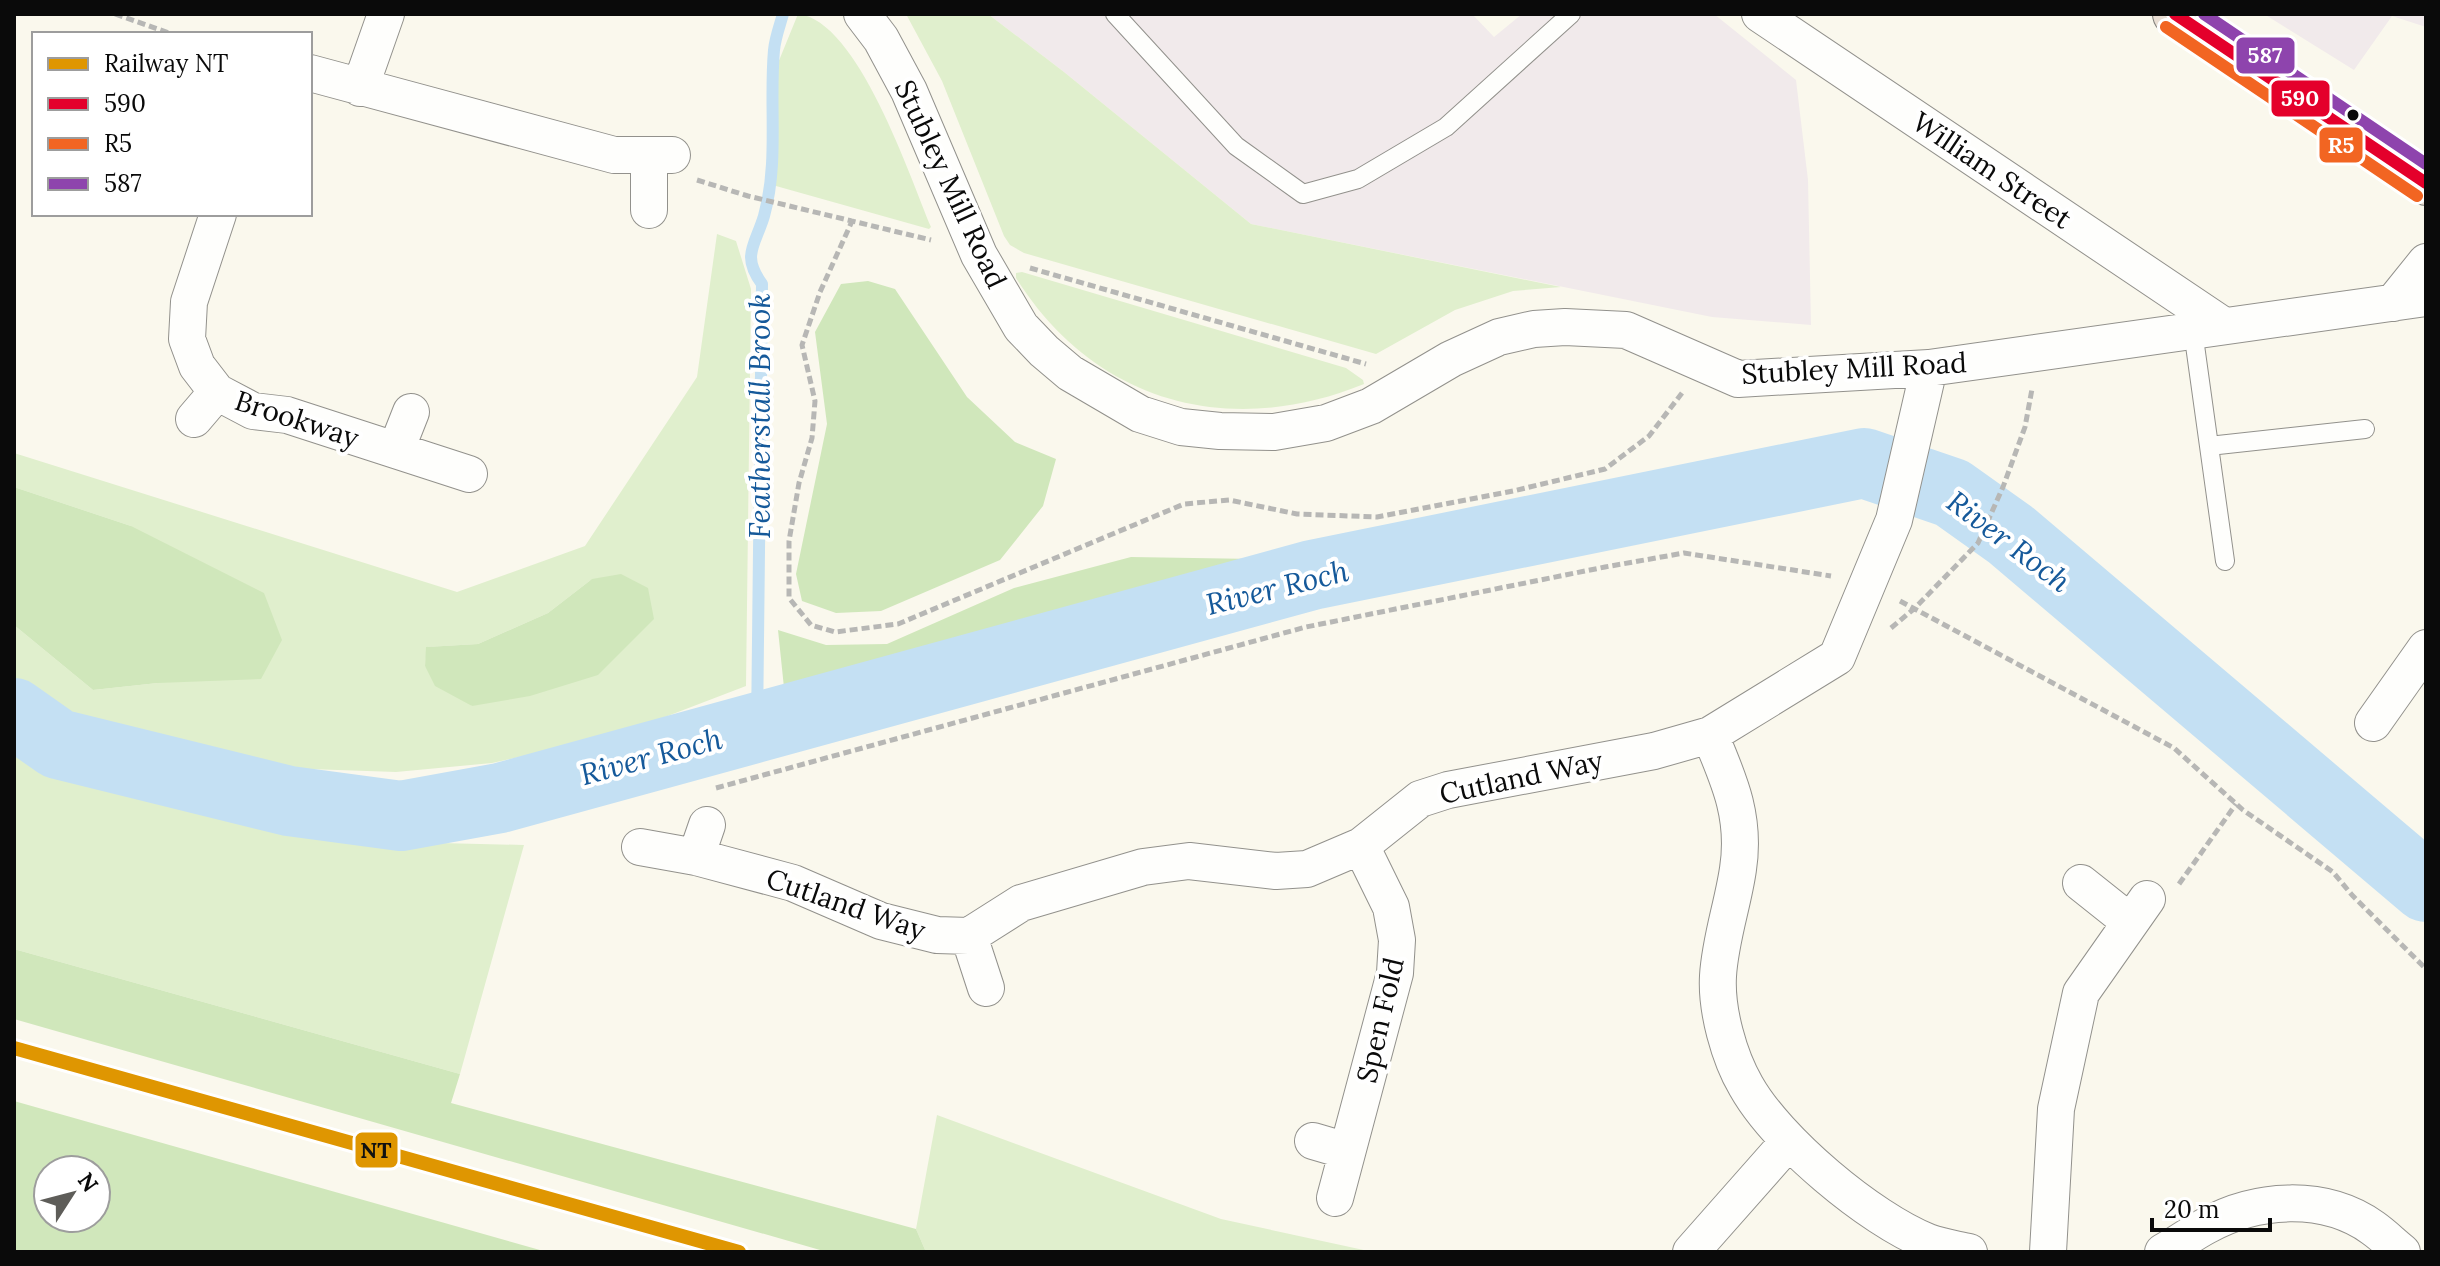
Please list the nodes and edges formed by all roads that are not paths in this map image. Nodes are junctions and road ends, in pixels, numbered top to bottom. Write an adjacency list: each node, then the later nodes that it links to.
1 (386, 14): 8 (street)
2 (862, 14): 15 (street, Stubley Mill Road)
3 (1115, 14): 4 (lane)
4 (1571, 14)
5 (1760, 14): 14 (street, William Street)
6 (2175, 14): 9 (highway)
7 (312, 74): 8 (street)
8 (360, 88): 10 (street)
9 (2426, 183)
10 (649, 210)
11 (217, 216): 16 (street, Brookway)
12 (2426, 262): 13 (street)
13 (2410, 300): 14 (street, Stubley Mill Road)
14 (2209, 328): 15 (street, Stubley Mill Road); 20 (lane)
15 (1929, 368): 26 (street, Cutland Way)
16 (217, 392): 18 (street); 21 (street, Brookway)
17 (411, 412): 21 (street)
18 (194, 419)
19 (2365, 429): 20 (lane)
20 (2209, 446): 23 (lane)
21 (396, 450): 22 (street, Brookway)
22 (469, 474)
23 (2225, 561)
24 (2426, 648): 25 (street)
25 (2373, 723)
26 (1710, 735): 27 (street, Cutland Way); 33 (street)
27 (1361, 846): 30 (street, Cutland Way); 34 (street, Spen Fold)
28 (640, 847): 30 (street, Cutland Way)
29 (2081, 883): 38 (street)
30 (969, 936): 31 (street)
31 (986, 988)
32 (1313, 1141): 34 (street)
33 (1789, 1141): 36 (street); 37 (street)
34 (1347, 1151): 35 (street, Spen Fold)
35 (1335, 1198)
36 (1691, 1252)
37 (1969, 1252)
38 (2048, 1252)
39 (2163, 1252): 40 (street)
40 (2402, 1252)

